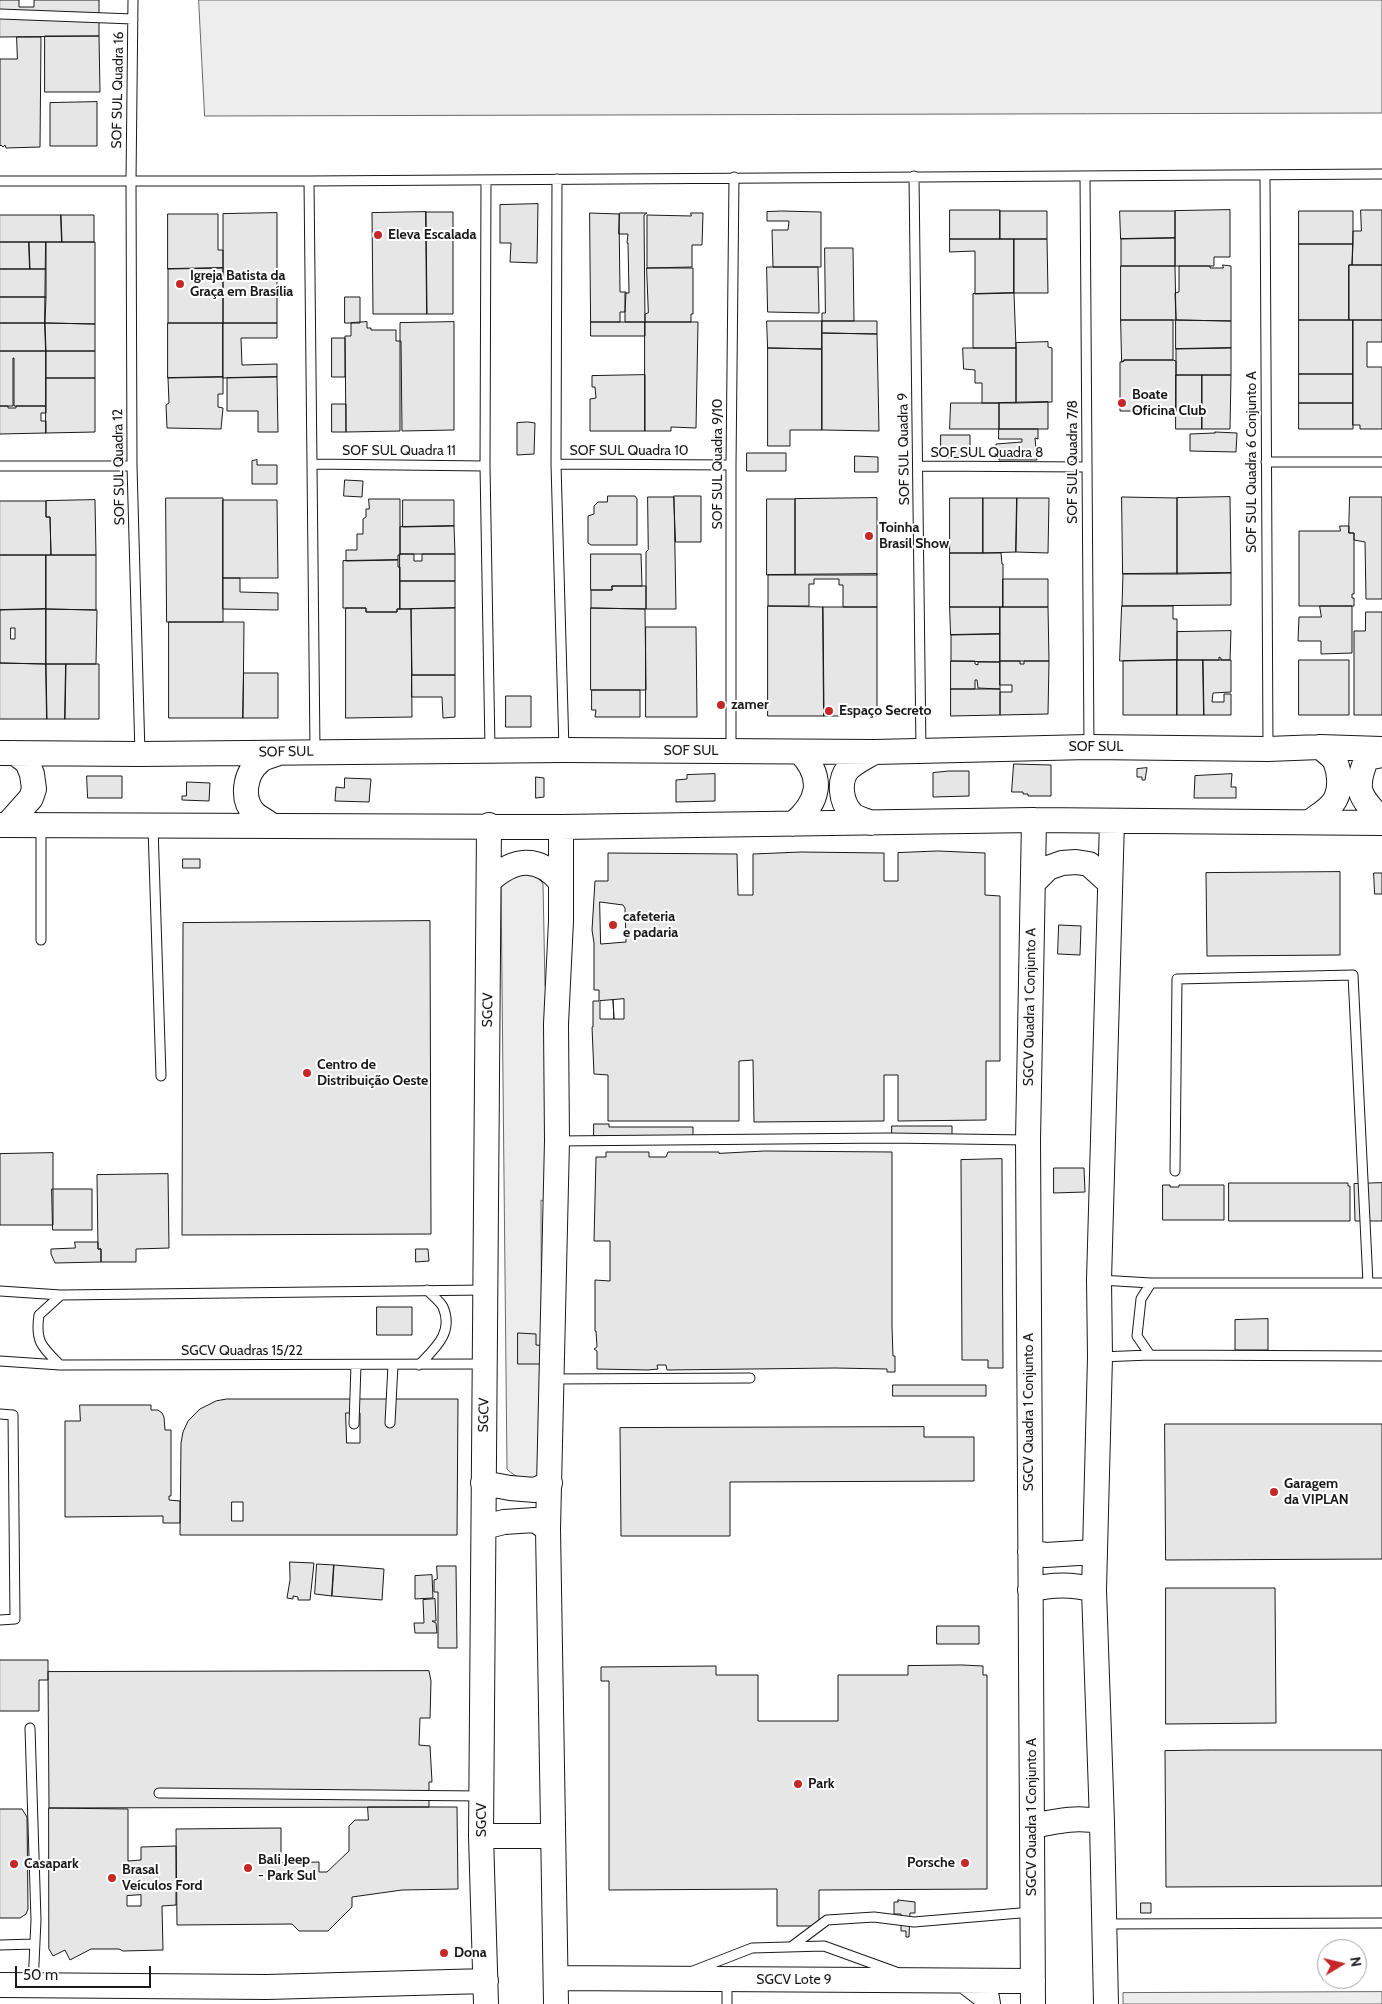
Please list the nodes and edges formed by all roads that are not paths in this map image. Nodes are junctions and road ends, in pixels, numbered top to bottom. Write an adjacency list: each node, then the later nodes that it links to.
1 (133, 0): 3 (lane, SOF SUL Quadra 16)
2 (0, 14): 3 (lane)
3 (133, 19): 12 (lane, SOF SUL Quadra 16)
4 (1382, 174): 5 (lane)
5 (1265, 175): 8 (lane); 14 (lane, SOF SUL Quadra 6 Conjunto A)
6 (914, 176): 7 (lane); 8 (lane); 22 (lane, SOF SUL Quadra 9)
7 (734, 177): 9 (lane); 18 (lane, SOF SUL Quadra 9/10)
8 (1085, 177): 23 (lane, SOF SUL Quadra 7/8)
9 (556, 178): 10 (lane); 17 (lane)
10 (486, 180): 13 (lane); 21 (lane)
11 (0, 181): 12 (lane)
12 (131, 181): 13 (lane); 20 (lane, SOF SUL Quadra 12)
13 (309, 181): 16 (lane)
14 (1266, 462): 15 (lane); 26 (lane, SOF SUL Quadra 6 Conjunto A)
15 (1382, 462)
16 (312, 464): 21 (lane, SOF SUL Quadra 11); 31 (lane)
17 (556, 464): 18 (lane, SOF SUL Quadra 10); 28 (lane)
18 (731, 465): 29 (lane, SOF SUL Quadra 9/10)
19 (0, 466): 20 (lane)
20 (132, 466): 37 (lane, SOF SUL Quadra 12)
21 (485, 466): 32 (lane)
22 (918, 466): 23 (lane, SOF SUL Quadra 8); 30 (lane, SOF SUL Quadra 9)
23 (1086, 467): 24 (lane, SOF SUL Quadra 7/8)
24 (1089, 747): 26 (street, SOF SUL); 30 (street, SOF SUL)
25 (1320, 747): 26 (street, SOF SUL); 27 (street, SOF SUL); 41 (street)
26 (1268, 749)
27 (1382, 749)
28 (564, 750): 29 (street, SOF SUL); 32 (street, SOF SUL)
29 (731, 750): 33 (street, SOF SUL)
30 (921, 751): 34 (street, SOF SUL)
31 (315, 752): 32 (street, SOF SUL); 36 (street, SOF SUL)
32 (490, 752)
33 (800, 752): 34 (street, SOF SUL); 45 (street)
34 (874, 752): 43 (street)
35 (7, 753): 37 (street, SOF SUL); 46 (street)
36 (279, 753): 37 (street, SOF SUL); 48 (street)
37 (140, 754)
38 (1382, 754): 42 (street)
39 (1034, 820): 40 (street); 43 (street); 53 (street, SGCV Quadra 1 Conjunto A)
40 (1112, 821): 41 (street); 54 (street)
41 (1311, 821): 42 (street)
42 (1382, 821)
43 (871, 823): 45 (street)
44 (152, 824): 47 (street); 48 (street); 56 (lane)
45 (793, 824): 50 (street)
46 (3, 825): 47 (street)
47 (41, 825): 55 (lane)
48 (272, 825): 49 (street)
49 (489, 825): 50 (street); 51 (street, SGCV)
50 (562, 826): 52 (street)
51 (489, 881): 52 (street); 65 (street, SGCV)
52 (562, 882): 58 (street)
53 (1033, 883): 54 (street); 57 (street, SGCV Quadra 1 Conjunto A)
54 (1110, 883): 60 (street)
55 (41, 940)
56 (161, 1076)
57 (1028, 1140): 58 (lane); 86 (street, SGCV Quadra 1 Conjunto A)
58 (557, 1141): 78 (street)
59 (1175, 1171): 62 (lane)
60 (1099, 1280): 61 (lane); 70 (street)
61 (1151, 1283): 62 (lane); 68 (lane)
62 (1368, 1283): 63 (lane)
63 (1382, 1283)
64 (427, 1290): 65 (lane); 67 (lane); 76 (lane)
65 (485, 1290): 72 (street, SGCV)
66 (0, 1291): 67 (lane)
67 (61, 1295): 73 (lane)
68 (1150, 1355): 69 (lane); 70 (lane)
69 (1382, 1356)
70 (1100, 1357): 87 (street)
71 (0, 1361): 73 (lane, SGCV Quadras 15/22)
72 (485, 1364): 76 (lane, SGCV Quadras 15/22); 82 (street, SGCV)
73 (60, 1365): 74 (lane, SGCV Quadras 15/22)
74 (356, 1365): 75 (lane, SGCV Quadras 15/22); 81 (lane)
75 (393, 1365): 76 (lane, SGCV Quadras 15/22); 80 (lane)
76 (419, 1365)
77 (750, 1378): 78 (lane)
78 (551, 1379): 83 (street)
79 (0, 1414): 90 (lane)
80 (390, 1423)
81 (354, 1424)
82 (484, 1483): 83 (street); 84 (street, SGCV)
83 (550, 1483): 85 (street)
84 (484, 1527): 85 (street); 93 (street, SGCV)
85 (548, 1529): 97 (street)
86 (1030, 1552): 87 (street); 88 (street, SGCV Quadra 1 Conjunto A)
87 (1095, 1552): 89 (street)
88 (1030, 1590): 89 (street); 95 (street, SGCV Quadra 1 Conjunto A)
89 (1094, 1590): 94 (street)
90 (0, 1620)
91 (30, 1728): 101 (lane)
92 (159, 1793): 93 (lane)
93 (482, 1796): 96 (street, SGCV)
94 (1102, 1822): 95 (street); 100 (street)
95 (1033, 1826): 98 (street, SGCV Quadra 1 Conjunto A)
96 (481, 1836): 97 (street); 112 (street, SGCV)
97 (553, 1836): 104 (street)
98 (1032, 1912): 103 (lane); 113 (street, SGCV Quadra 1 Conjunto A)
99 (1382, 1923): 100 (lane)
100 (1105, 1924): 120 (street)
101 (35, 1944): 102 (lane); 111 (lane)
102 (0, 1945)
103 (791, 1947): 105 (lane); 107 (lane)
104 (556, 1978): 105 (street, SGCV Lote 9); 117 (street)
105 (672, 1980): 106 (street, SGCV Lote 9)
106 (727, 1980): 107 (street, SGCV Lote 9); 118 (lane)
107 (915, 1980): 108 (street, SGCV Lote 9)
108 (966, 1982): 113 (street, SGCV Lote 9); 119 (street)
109 (403, 1983): 112 (street); 115 (street); 116 (street)
110 (0, 1985): 111 (street)
111 (33, 1986): 114 (street)
112 (486, 1992)
113 (1033, 1993)
114 (222, 1996): 115 (street)
115 (262, 1996)
116 (414, 2004)
117 (556, 2004)
118 (727, 2004)
119 (988, 2004)
120 (1106, 2004)

